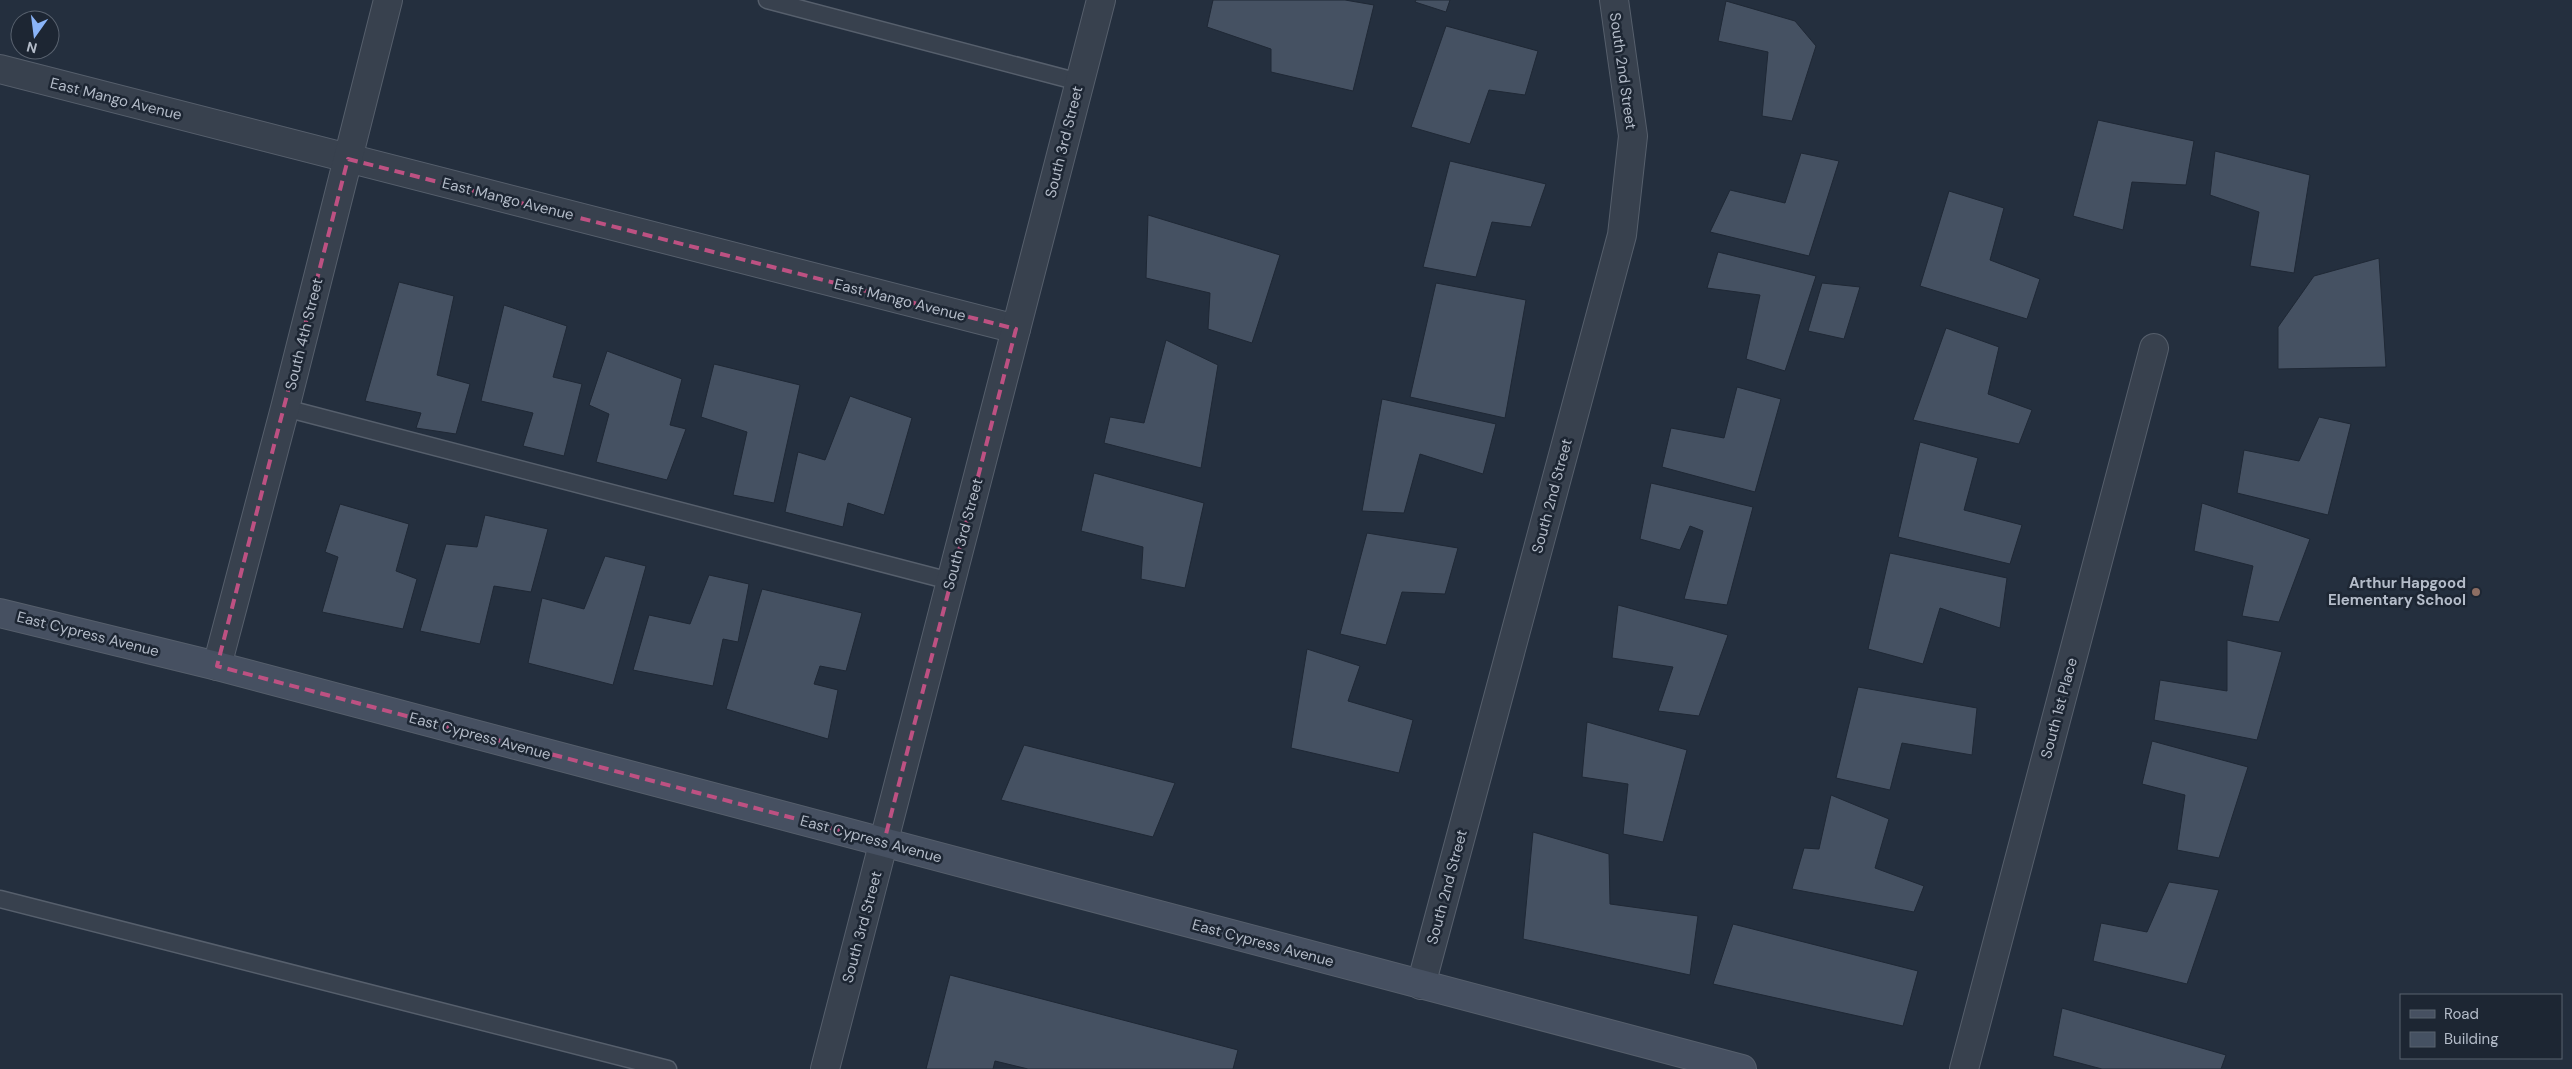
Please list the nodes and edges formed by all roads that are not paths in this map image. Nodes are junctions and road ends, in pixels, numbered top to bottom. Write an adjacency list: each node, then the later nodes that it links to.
1 (388, 0): 7 (street, South 4th Street)
2 (767, 0): 6 (lane)
3 (1101, 0): 6 (street, South 3rd Street)
4 (1614, 0): 16 (street, South 2nd Street)
5 (0, 69): 7 (street, East Mango Avenue)
6 (1079, 82): 8 (street, South 3rd Street)
7 (348, 158): 8 (street, East Mango Avenue); 10 (street, South 4th Street)
8 (1016, 329): 11 (street, South 3rd Street)
9 (2154, 348): 20 (street, South 1st Place)
10 (285, 408): 11 (lane); 13 (street, South 4th Street)
11 (950, 581): 14 (street, South 3rd Street)
12 (0, 613): 13 (street, East Cypress Avenue)
13 (217, 666): 14 (street, East Cypress Avenue)
14 (884, 842): 16 (street, East Cypress Avenue); 18 (street, South 3rd Street)
15 (0, 899): 17 (lane)
16 (1421, 985): 19 (street, East Cypress Avenue)
17 (668, 1069)
18 (825, 1069)
19 (1742, 1069)
20 (1964, 1069)

